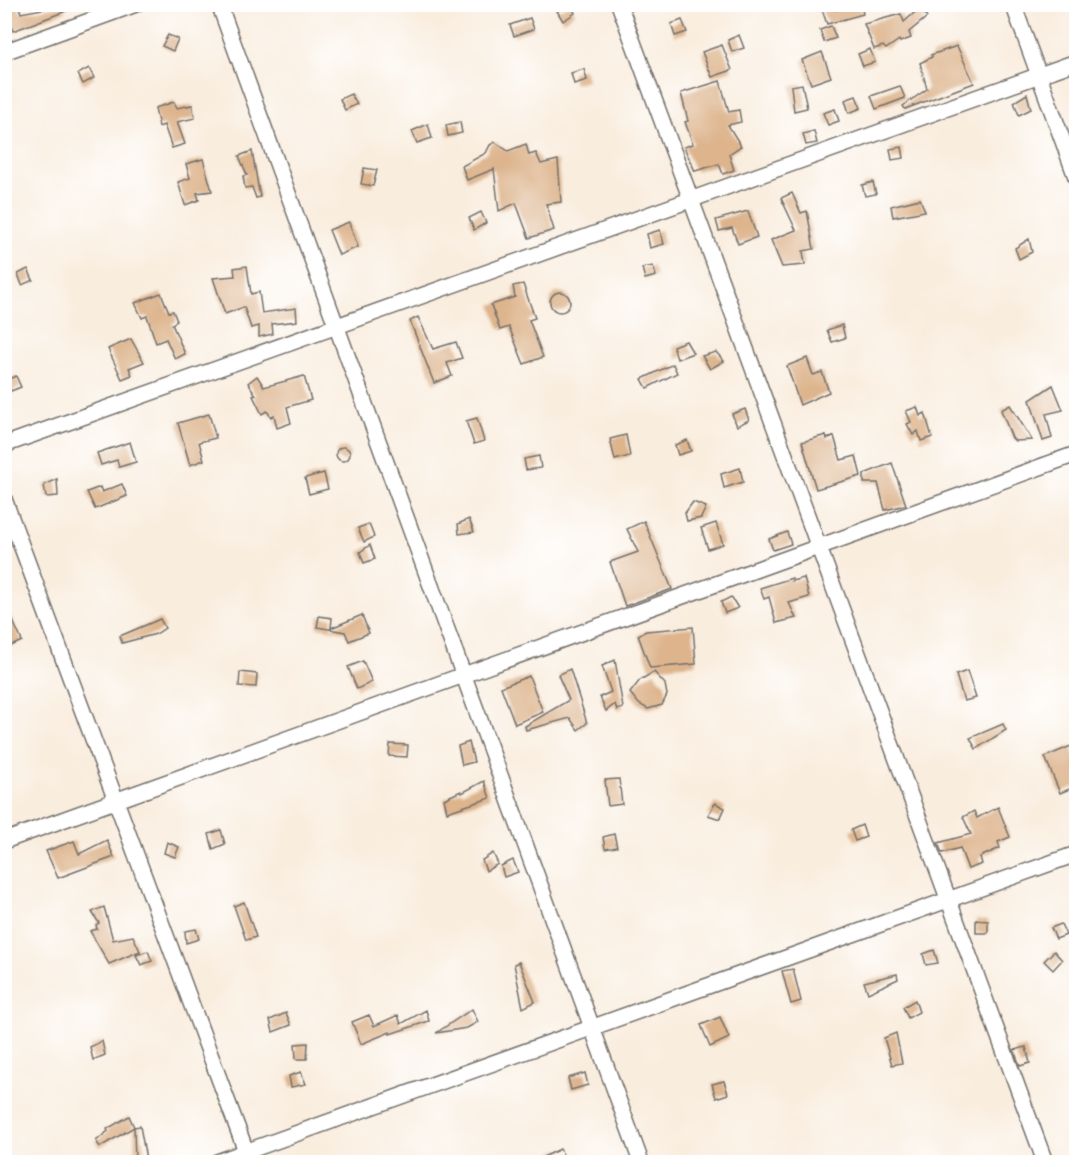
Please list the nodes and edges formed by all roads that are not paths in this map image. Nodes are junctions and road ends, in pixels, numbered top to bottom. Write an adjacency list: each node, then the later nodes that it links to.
1 (136, 4): 5 (street)
2 (219, 4): 10 (street)
3 (619, 4): 9 (street)
4 (1013, 4): 7 (street)
5 (4, 52)
6 (1077, 62): 7 (street)
7 (1039, 75): 8 (street); 9 (street)
8 (1077, 177)
9 (691, 200): 10 (street); 14 (street)
10 (337, 326): 11 (street); 15 (street)
11 (4, 445)
12 (1077, 454): 14 (street)
13 (4, 499): 16 (street)
14 (819, 547): 15 (street); 19 (street)
15 (465, 675): 16 (street); 20 (street)
16 (116, 801): 17 (street); 21 (street)
17 (4, 842)
18 (1077, 854): 19 (street)
19 (948, 900): 20 (street); 24 (street)
20 (594, 1027): 21 (street); 23 (street)
21 (248, 1157): 22 (street)
22 (217, 1162)
23 (641, 1162)
24 (1045, 1162)

